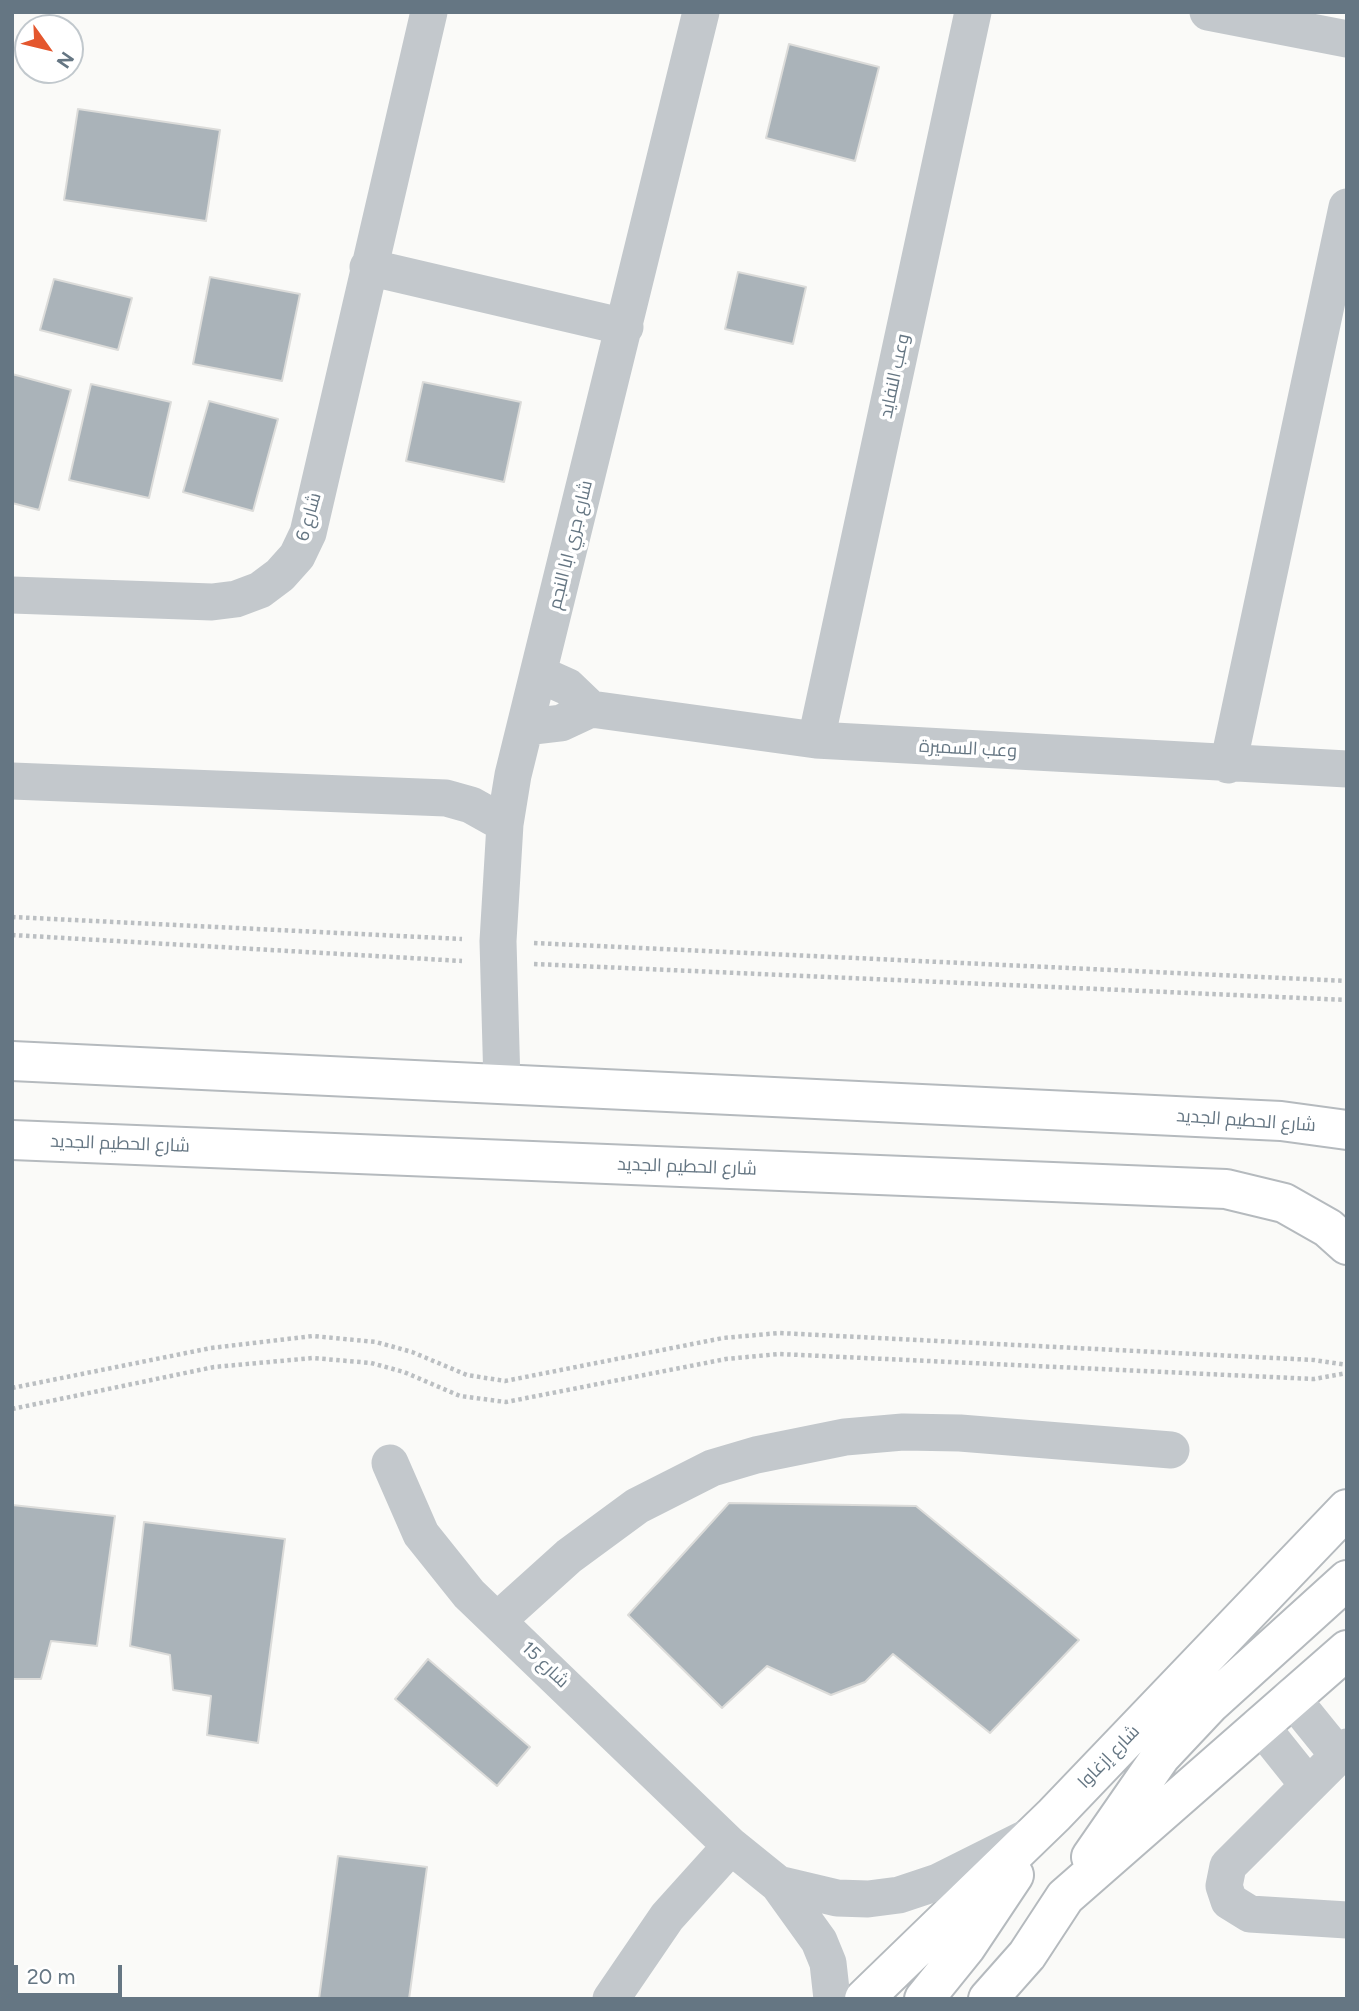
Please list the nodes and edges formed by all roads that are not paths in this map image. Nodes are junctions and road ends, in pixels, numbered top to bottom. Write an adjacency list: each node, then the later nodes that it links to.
1 (429, 12): 7 (street, شارع 6)
2 (701, 12): 8 (street, شارع جري ابا النجم)
3 (973, 12): 14 (street, وعب النفايد)
4 (1208, 12): 5 (street)
5 (1347, 39)
6 (1347, 207): 9 (street)
7 (368, 267): 8 (street); 10 (street, شارع 6)
8 (625, 327): 11 (street, شارع جري ابا النجم)
9 (1332, 356): 15 (street)
10 (12, 595)
11 (539, 674): 12 (street); 13 (street, شارع جري ابا النجم)
12 (591, 709): 13 (street); 14 (street, وعب السميرة)
13 (527, 727): 18 (street, شارع جري ابا النجم)
14 (816, 740): 15 (street, وعب السميرة)
15 (1228, 765): 16 (street, وعب السميرة)
16 (1347, 769)
17 (12, 782): 18 (street)
18 (505, 824): 20 (street, شارع جري ابا النجم)
19 (12, 1060): 20 (main road, شارع الحطيم الجديد)
20 (502, 1084): 22 (main road, شارع الحطيم الجديد)
21 (1347, 1119): 22 (main road)
22 (1280, 1121): 23 (main road, شارع الحطيم الجديد)
23 (1347, 1130)
24 (12, 1140): 25 (main road, شارع الحطيم الجديد)
25 (1347, 1245)
26 (1171, 1450): 30 (street)
27 (390, 1463): 30 (street, شارع 15)
28 (1347, 1508): 36 (main road, شارع إزغاوا)
29 (1347, 1580): 39 (main road)
30 (498, 1620): 37 (street, شارع 15)
31 (1347, 1650): 32 (main road)
32 (1291, 1697): 33 (main road); 34 (street)
33 (1260, 1725): 35 (street); 39 (main road)
34 (1342, 1751): 35 (street)
35 (1308, 1785): 40 (street)
36 (1043, 1825): 38 (street, شارع 15); 43 (main road, شارع إزغاوا); 44 (main road)
37 (731, 1846): 38 (street, شارع 15); 41 (street)
38 (778, 1884): 42 (street, شارع 15)
39 (1065, 1897): 45 (main road)
40 (1347, 1920)
41 (611, 1999)
42 (832, 1999)
43 (864, 1999)
44 (924, 1999)
45 (988, 1999)

